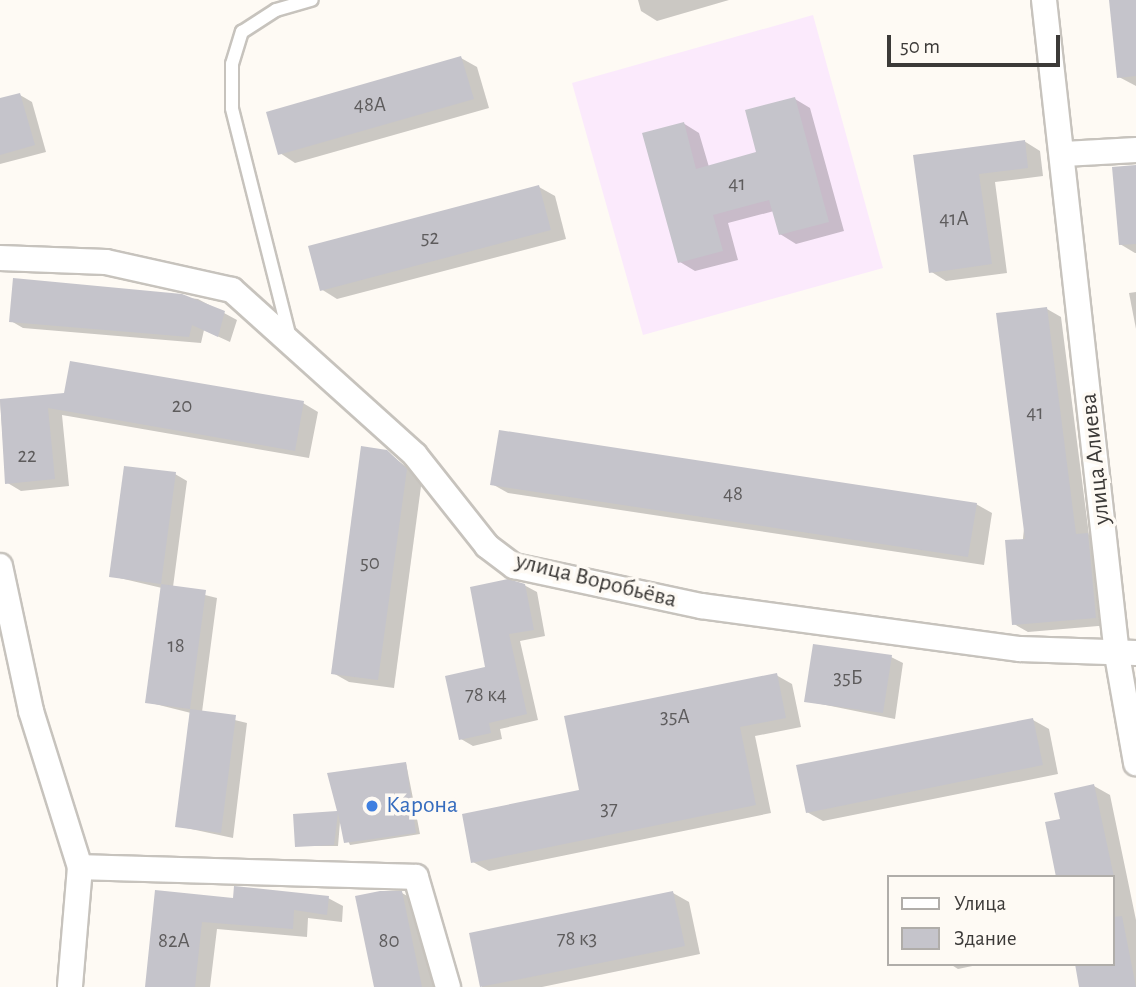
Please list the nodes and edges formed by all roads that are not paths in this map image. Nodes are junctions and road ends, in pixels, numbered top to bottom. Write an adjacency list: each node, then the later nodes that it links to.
1 (312, 0): 6 (lane)
2 (1044, 0): 4 (street, улица Алиева)
3 (1136, 150): 4 (street)
4 (1064, 154): 8 (street, улица Алиева)
5 (0, 258): 6 (street, улица Воробьёва)
6 (291, 342): 8 (street, улица Воробьёва)
7 (0, 566): 10 (street)
8 (1126, 654): 9 (street, улица Алиева)
9 (1136, 763)
10 (79, 867): 11 (street); 12 (street)
11 (70, 987)
12 (447, 987)

